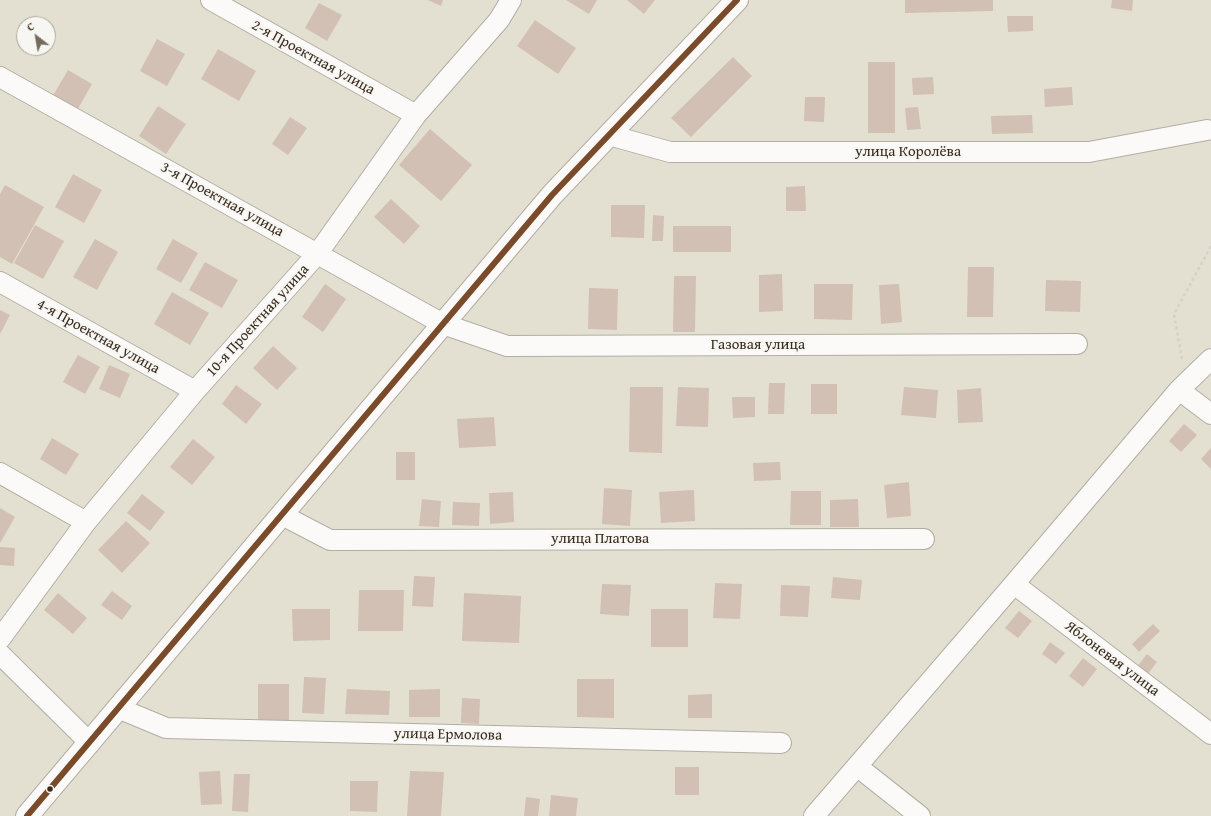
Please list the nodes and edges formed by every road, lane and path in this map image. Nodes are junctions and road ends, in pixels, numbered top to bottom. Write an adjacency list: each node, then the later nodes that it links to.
1 (210, 0): 5 (street, 2-я Проектная улица)
2 (511, 0): 5 (street, 10-я Проектная улица)
3 (737, 0): 7 (main road)
4 (0, 77): 9 (street, 3-я Проектная улица)
5 (416, 115): 9 (street, 10-я Проектная улица)
6 (1207, 130): 7 (street, улица Королёва)
7 (609, 136): 11 (main road)
8 (1211, 246): 14 (path)
9 (318, 253): 11 (street, 3-я Проектная улица); 15 (street, 10-я Проектная улица)
10 (0, 282): 15 (street, 4-я Проектная улица)
11 (443, 324): 12 (street, Газовая улица); 18 (main road)
12 (1076, 344)
13 (1211, 359): 14 (street)
14 (1182, 386): 16 (street); 21 (street)
15 (195, 391): 19 (street, 10-я Проектная улица)
16 (1211, 414)
17 (0, 474): 19 (street)
18 (282, 515): 20 (street, улица Платова); 24 (main road)
19 (86, 522): 22 (street, 10-я Проектная улица)
20 (924, 539)
21 (1014, 584): 25 (street, Яблоневая улица); 28 (street)
22 (0, 639)
23 (0, 654): 26 (street)
24 (118, 708): 26 (main road); 27 (street, улица Ермолова)
25 (1211, 734)
26 (90, 742): 29 (main road)
27 (781, 743)
28 (858, 767): 30 (street); 31 (street)
29 (27, 816)
30 (814, 816)
31 (920, 816)

